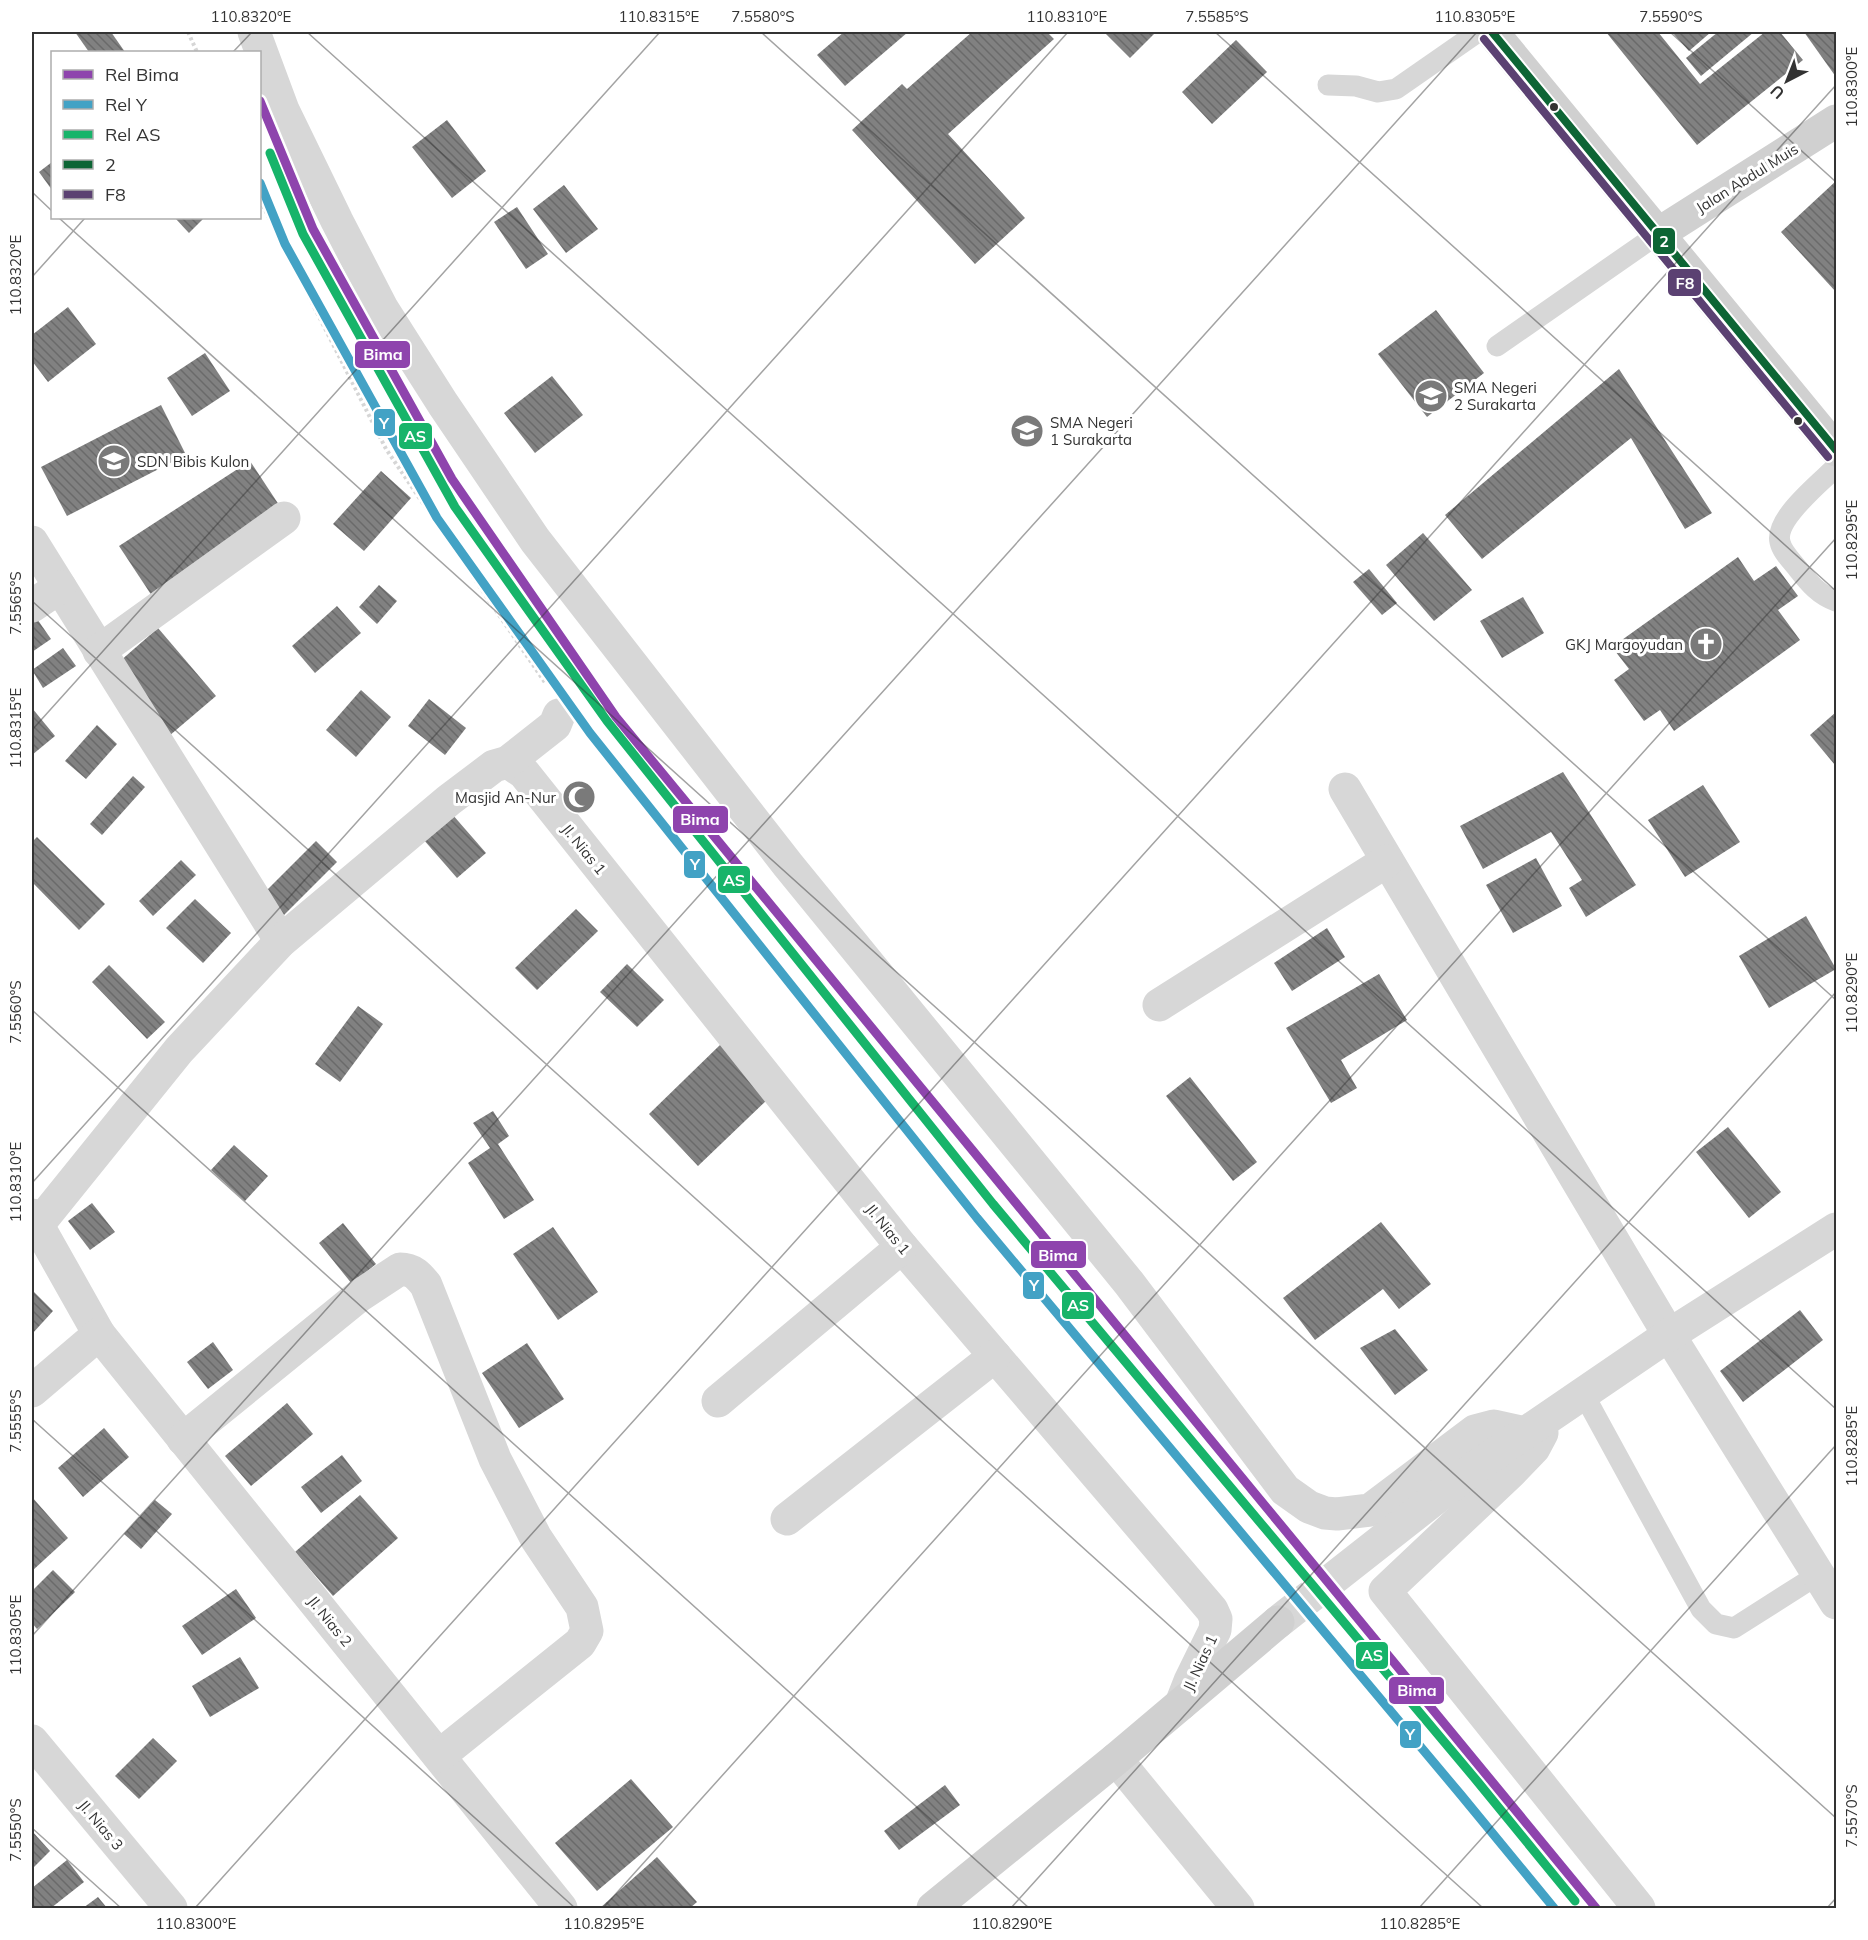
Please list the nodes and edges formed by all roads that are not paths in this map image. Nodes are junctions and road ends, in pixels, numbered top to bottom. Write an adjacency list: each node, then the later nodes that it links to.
1 (254, 32): 31 (street)
2 (1478, 32): 4 (lane)
3 (1492, 32): 6 (main road)
4 (1328, 85)
5 (1836, 121): 6 (main road, Jalan Abdul Muis)
6 (1658, 234): 7 (lane); 8 (main road)
7 (1497, 346)
8 (1836, 450)
9 (1836, 467): 13 (lane)
10 (284, 518): 15 (street)
11 (32, 542): 12 (street)
12 (60, 587): 14 (street); 15 (street)
13 (1836, 601)
14 (32, 606)
15 (99, 651): 20 (street)
16 (559, 715): 17 (street)
17 (508, 762): 20 (street); 24 (street, Jl. Nias 1)
18 (1345, 789): 19 (street)
19 (1387, 861): 21 (street); 26 (street)
20 (281, 941): 22 (street)
21 (1159, 1005)
22 (34, 1220): 25 (street, Jl. Nias 2)
23 (1836, 1229): 26 (street)
24 (902, 1247): 27 (street, Jl. Nias 1); 30 (street)
25 (99, 1334): 28 (street); 32 (street, Jl. Nias 2)
26 (1669, 1335): 29 (street); 34 (street)
27 (995, 1356): 33 (street); 37 (street, Jl. Nias 1)
28 (32, 1391)
29 (1583, 1393): 31 (street); 34 (lane)
30 (718, 1401)
31 (1534, 1426): 36 (street); 45 (street)
32 (183, 1438): 39 (street, Jl. Nias 2); 39 (street)
33 (787, 1519)
34 (1819, 1574): 35 (street)
35 (1836, 1603)
36 (1278, 1622): 37 (main road)
37 (1181, 1704): 40 (main road)
38 (32, 1741): 41 (street, Jl. Nias 3)
39 (439, 1756): 42 (street, Jl. Nias 2)
40 (1116, 1759): 43 (main road); 44 (street)
41 (171, 1908)
42 (561, 1908)
43 (933, 1908)
44 (1238, 1908)
45 (1640, 1908)

